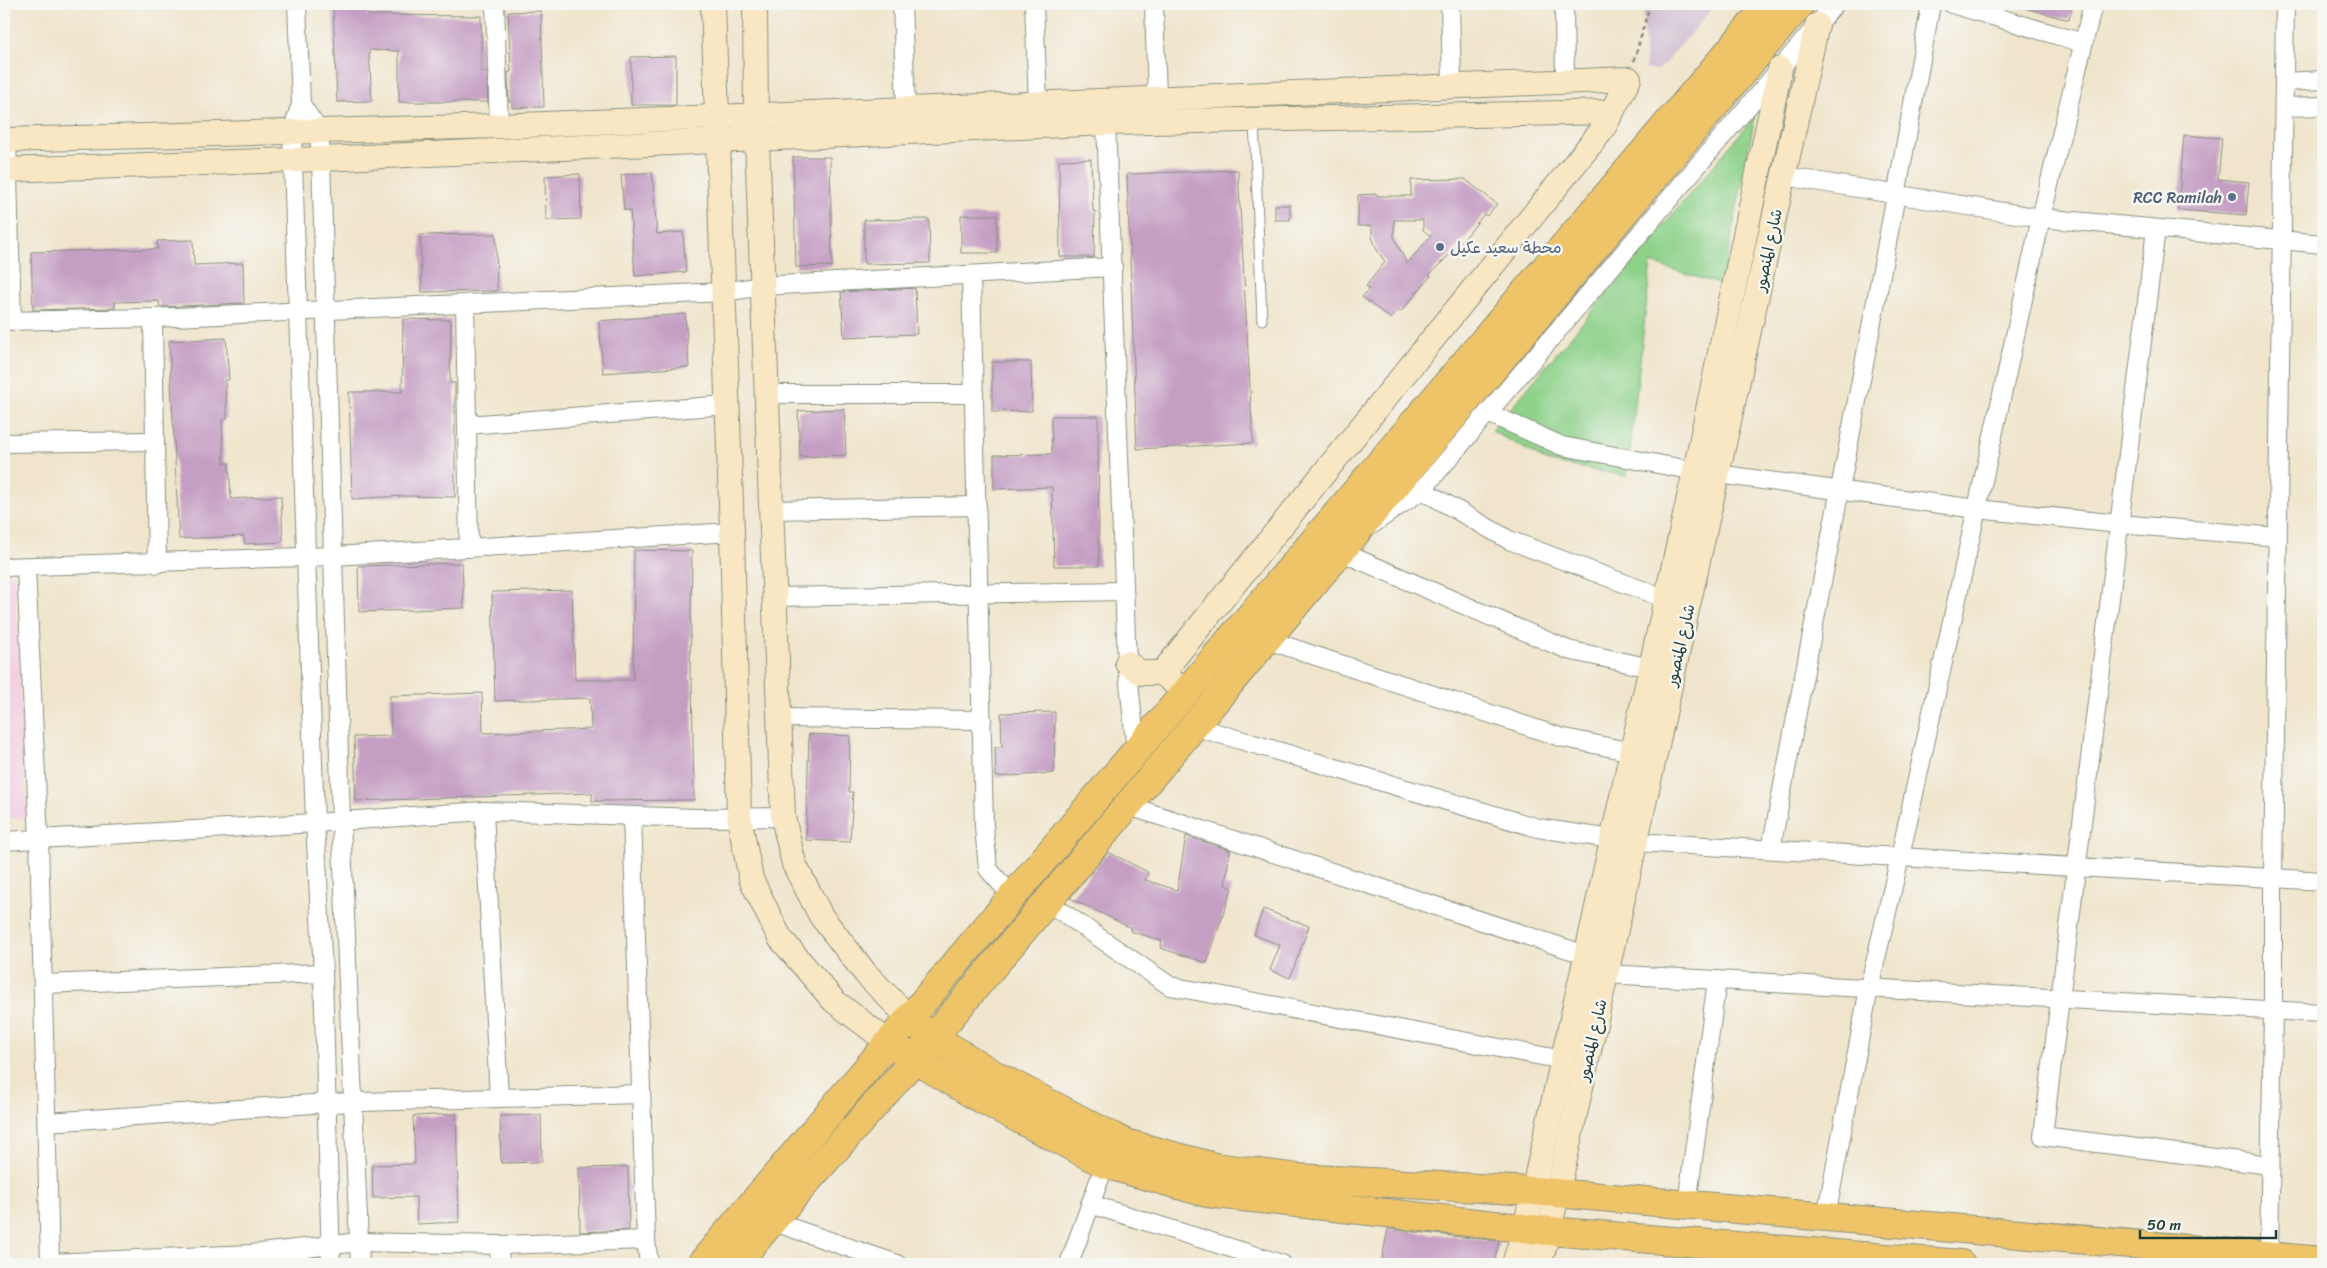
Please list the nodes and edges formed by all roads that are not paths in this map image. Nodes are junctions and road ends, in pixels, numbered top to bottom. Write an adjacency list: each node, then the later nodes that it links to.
1 (297, 4): 26 (street)
2 (495, 4): 33 (street)
3 (713, 4): 35 (main road)
4 (755, 4): 34 (main road)
5 (902, 4): 29 (street)
6 (1034, 4): 25 (street)
7 (1154, 4): 24 (street)
8 (1450, 4): 23 (street)
9 (1564, 4): 21 (street)
10 (1769, 4): 67 (main road)
11 (1800, 4): 67 (main road)
12 (1835, 4): 17 (street)
13 (1931, 4): 43 (street)
14 (1952, 4): 18 (street)
15 (2093, 4): 18 (street)
16 (2285, 4): 22 (street)
17 (1817, 25): 19 (street); 42 (main road, شارع المنصور)
18 (2083, 43): 44 (street)
19 (1780, 69): 61 (street); 65 (main road, شارع المنصور)
20 (2323, 80): 22 (street)
21 (1565, 82): 23 (main road); 30 (main road)
22 (2284, 82): 28 (street)
23 (1452, 86): 24 (main road)
24 (1157, 98): 25 (main road)
25 (1038, 103): 29 (main road)
26 (301, 104): 36 (street); 37 (street)
27 (2323, 106): 28 (street)
28 (2284, 107): 46 (street)
29 (906, 109): 34 (main road)
30 (1612, 112): 31 (main road); 90 (main road)
31 (1254, 119): 32 (main road); 56 (lane)
32 (1106, 123): 34 (main road); 48 (street)
33 (499, 126): 35 (main road); 37 (main road)
34 (756, 126): 35 (main road); 50 (main road)
35 (718, 128): 39 (main road); 51 (main road)
36 (292, 131): 37 (main road); 38 (main road); 40 (street)
37 (319, 131): 39 (street)
38 (5, 140): 41 (street)
39 (321, 159): 40 (main road); 53 (street)
40 (293, 160): 41 (main road); 54 (street)
41 (6, 170): 57 (street)
42 (1784, 176): 43 (street); 66 (main road, شارع المنصور)
43 (1897, 195): 44 (street); 68 (street)
44 (2041, 218): 45 (street); 71 (street)
45 (2156, 229): 46 (street); 73 (street)
46 (2282, 240): 47 (street); 75 (street)
47 (2323, 244)
48 (1112, 267): 49 (street); 83 (street)
49 (971, 275): 50 (street); 59 (street)
50 (762, 286): 51 (street); 58 (main road)
51 (724, 292): 52 (street); 60 (main road)
52 (465, 304): 53 (street); 62 (street)
53 (327, 310): 54 (street); 78 (street)
54 (299, 311): 55 (street); 79 (street)
55 (153, 318): 57 (street); 63 (street)
56 (1262, 320)
57 (8, 321)
58 (766, 394): 59 (street); 72 (main road)
59 (974, 394): 70 (street)
60 (728, 405): 62 (street); 74 (main road)
61 (1488, 413): 65 (street); 69 (street)
62 (467, 425): 77 (street)
63 (155, 441): 64 (street); 80 (street)
64 (4, 443)
65 (1695, 471): 66 (street); 86 (main road, شارع المنصور)
66 (1719, 473): 68 (street); 107 (main road, شارع المنصور)
67 (1382, 480): 76 (main road); 91 (main road)
68 (1838, 489): 71 (street); 108 (street)
69 (1422, 490): 76 (street); 86 (street)
70 (977, 506): 72 (street); 84 (street)
71 (1977, 509): 73 (street); 109 (street)
72 (771, 510): 85 (main road)
73 (2119, 524): 75 (street); 110 (street)
74 (732, 532): 77 (street); 100 (main road)
75 (2278, 536): 111 (street)
76 (1343, 546): 87 (main road); 89 (street)
77 (469, 548): 78 (street)
78 (334, 556): 79 (street); 102 (street)
79 (307, 557): 80 (street); 103 (street)
80 (157, 564): 82 (street)
81 (4, 567): 82 (street)
82 (26, 567): 104 (street)
83 (1124, 591): 84 (street); 88 (street)
84 (979, 593): 85 (street); 93 (street)
85 (774, 597): 92 (main road)
86 (1666, 598): 89 (main road, شارع المنصور)
87 (1265, 639): 94 (main road); 96 (street)
88 (1127, 663): 90 (main road); 95 (street)
89 (1651, 668): 96 (main road, شارع المنصور)
90 (1162, 673): 91 (main road)
91 (1186, 692): 95 (main road)
92 (779, 718): 93 (street); 101 (main road)
93 (982, 720): 113 (street)
94 (1192, 726): 97 (main road); 105 (street)
95 (1136, 751): 113 (main road)
96 (1632, 752): 105 (main road, شارع المنصور)
97 (1126, 805): 114 (main road); 115 (street)
98 (484, 811): 99 (street); 102 (street); 130 (street)
99 (632, 816): 100 (street); 129 (street)
100 (739, 817): 101 (street); 126 (main road)
101 (783, 817): 124 (main road)
102 (341, 821): 103 (street); 131 (street)
103 (315, 824): 104 (street); 116 (street)
104 (39, 839): 106 (street); 119 (street)
105 (1612, 839): 107 (main road); 115 (main road, شارع المنصور)
106 (4, 840)
107 (1636, 842): 108 (street); 117 (main road, شارع المنصور)
108 (1771, 849): 109 (street)
109 (1900, 857): 110 (street); 120 (street)
110 (2076, 867): 111 (street); 121 (street)
111 (2273, 878): 112 (street); 122 (street)
112 (2323, 881)
113 (1013, 897): 124 (main road)
114 (1046, 900): 125 (main road); 128 (street)
115 (1586, 955): 128 (main road, شارع المنصور)
116 (323, 972): 119 (street); 132 (street)
117 (1606, 974): 118 (street); 136 (main road, شارع المنصور)
118 (1717, 980): 120 (street); 138 (street)
119 (43, 984): 133 (street)
120 (1869, 988): 121 (street); 139 (street)
121 (2060, 998): 122 (street); 135 (street)
122 (2274, 1010): 123 (street); 135 (street)
123 (2323, 1013)
124 (910, 1019): 125 (main road); 126 (main road)
125 (933, 1037): 127 (main road); 136 (main road)
126 (888, 1042): 127 (main road); 156 (main road)
127 (914, 1060): 134 (main road); 140 (main road)
128 (1563, 1060): 136 (main road, شارع المنصور)
129 (641, 1094): 130 (street); 142 (street)
130 (499, 1098): 131 (street)
131 (352, 1103): 132 (street); 143 (street)
132 (327, 1104): 133 (street); 144 (street)
133 (46, 1122): 151 (street)
134 (1105, 1164): 137 (street); 141 (main road)
135 (2270, 1165): 147 (street)
136 (1545, 1192): 138 (main road); 141 (main road, شارع المنصور)
137 (1090, 1204): 159 (street); 160 (street)
138 (1688, 1204): 139 (main road)
139 (1826, 1217): 148 (main road)
140 (771, 1221): 157 (main road); 158 (street)
141 (1537, 1229): 146 (main road); 161 (main road, شارع المنصور); 162 (main road, شارع المنصور)
142 (646, 1240): 145 (street); 155 (street)
143 (359, 1242): 144 (street); 145 (street); 153 (street)
144 (330, 1245): 151 (street); 152 (street)
145 (499, 1245): 154 (street)
146 (1754, 1256): 149 (main road)
147 (2269, 1256): 148 (main road); 150 (main road)
148 (2214, 1258)
149 (1908, 1262): 163 (main road)
150 (2318, 1262)
151 (50, 1264)
152 (331, 1264)
153 (360, 1264)
154 (500, 1264)
155 (649, 1264)
156 (700, 1264)
157 (736, 1264)
158 (897, 1264)
159 (1069, 1264)
160 (1282, 1264)
161 (1514, 1264)
162 (1539, 1264)
163 (1961, 1264)

